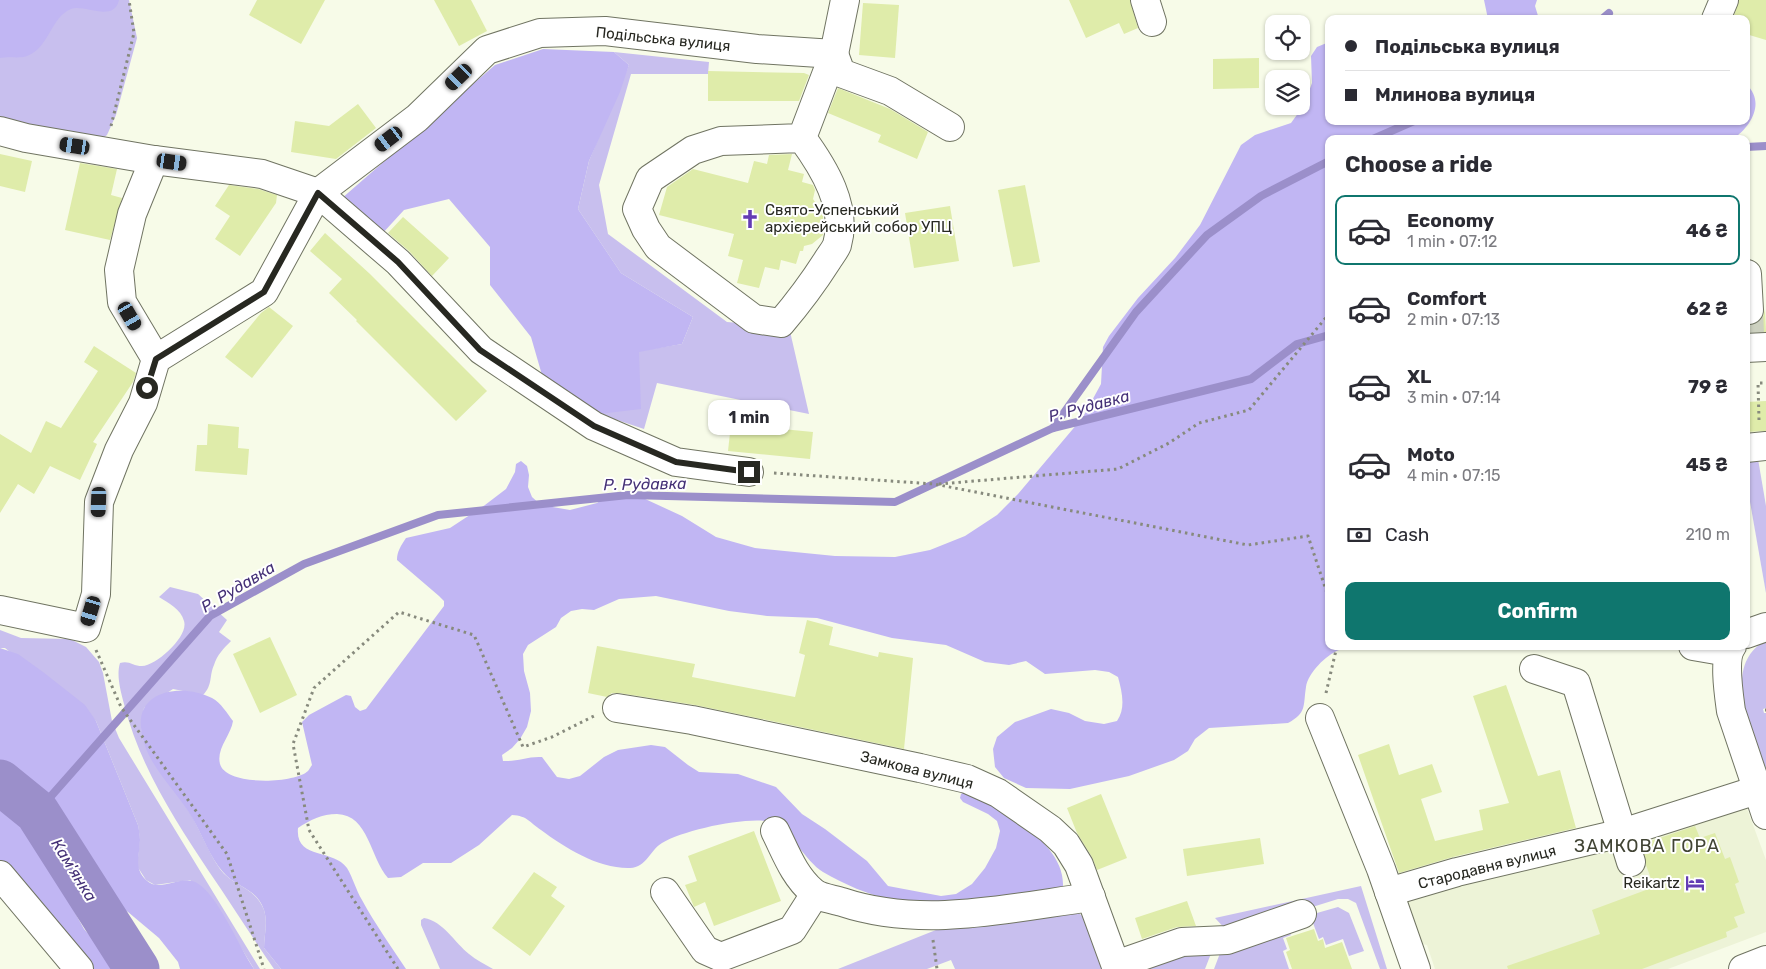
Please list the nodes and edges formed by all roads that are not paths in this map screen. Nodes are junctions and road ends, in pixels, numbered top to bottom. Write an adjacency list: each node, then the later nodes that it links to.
1 (845, 0): 4 (street)
2 (1724, 0): 3 (street)
3 (1718, 15)
4 (834, 54): 5 (street); 7 (street); 9 (street, Подільська вулиця)
5 (950, 127)
6 (0, 131): 8 (street)
7 (802, 138): 7 (street)
8 (154, 160): 9 (street); 12 (street)
9 (318, 193): 12 (street, Подільська вулиця); 13 (street)
10 (1753, 273): 11 (street)
11 (1752, 337)
12 (156, 359): 14 (street)
13 (749, 472)
14 (0, 610)
15 (1766, 627): 16 (street)
16 (1750, 636)
17 (1734, 650): 21 (street)
18 (1534, 669): 23 (street)
19 (617, 708): 29 (street, Замкова вулиця)
20 (1320, 718): 26 (street)
21 (1761, 803): 23 (street, Стародавня вулиця)
22 (775, 831): 28 (street)
23 (1622, 833): 24 (street); 26 (street, Стародавня вулиця)
24 (1631, 862)
25 (0, 876): 33 (street)
26 (1385, 881): 34 (street)
27 (665, 892): 28 (street)
28 (815, 894): 29 (street)
29 (1091, 897): 32 (street, Замкова вулиця)
30 (1302, 914): 32 (street)
31 (1766, 960): 35 (street)
32 (1116, 967)
33 (79, 969)
34 (1416, 969)
35 (1743, 969)

